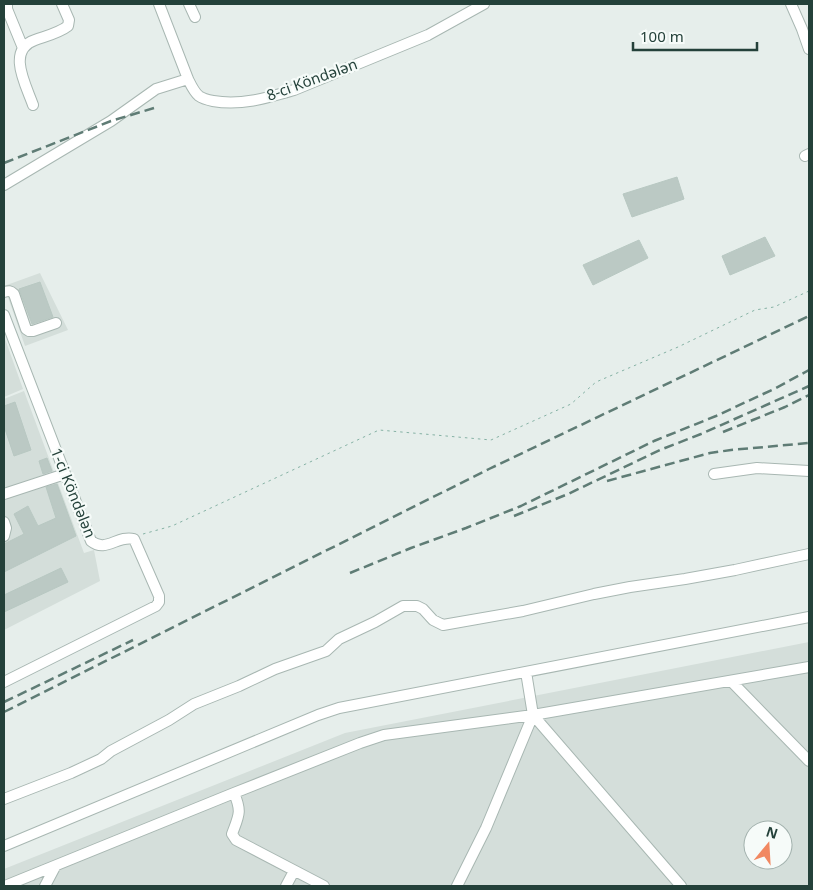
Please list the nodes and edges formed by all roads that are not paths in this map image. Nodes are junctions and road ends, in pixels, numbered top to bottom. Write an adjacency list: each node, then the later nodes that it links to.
1 (7, 4): 9 (street)
2 (62, 4): 9 (street)
3 (159, 4): 11 (street, 8-ci Köndələn)
4 (189, 4): 7 (street)
5 (484, 4): 11 (street, 8-ci Köndələn)
6 (790, 4): 8 (street)
7 (195, 17)
8 (806, 27): 10 (street)
9 (22, 48): 12 (street)
10 (809, 49)
11 (188, 79): 13 (street)
12 (33, 105)
13 (4, 185)
14 (4, 292): 16 (street)
15 (4, 315): 18 (street, 1-ci Köndələn)
16 (56, 323)
17 (809, 471): 19 (street)
18 (65, 474): 20 (street); 28 (street, 1-ci Köndələn)
19 (714, 474)
20 (4, 494)
21 (4, 522): 22 (street)
22 (4, 536)
23 (809, 554): 32 (street)
24 (809, 617): 26 (street)
25 (809, 667): 27 (street)
26 (526, 672): 29 (street); 33 (street)
27 (731, 680): 29 (street); 30 (street)
28 (4, 682)
29 (533, 715): 31 (street); 40 (street); 41 (street)
30 (809, 761)
31 (234, 793): 34 (street); 35 (street)
32 (4, 799)
33 (4, 846)
34 (55, 867): 36 (street); 37 (street)
35 (294, 871): 38 (street); 39 (street)
36 (6, 886)
37 (45, 886)
38 (286, 886)
39 (324, 886)
40 (457, 886)
41 (681, 886)

